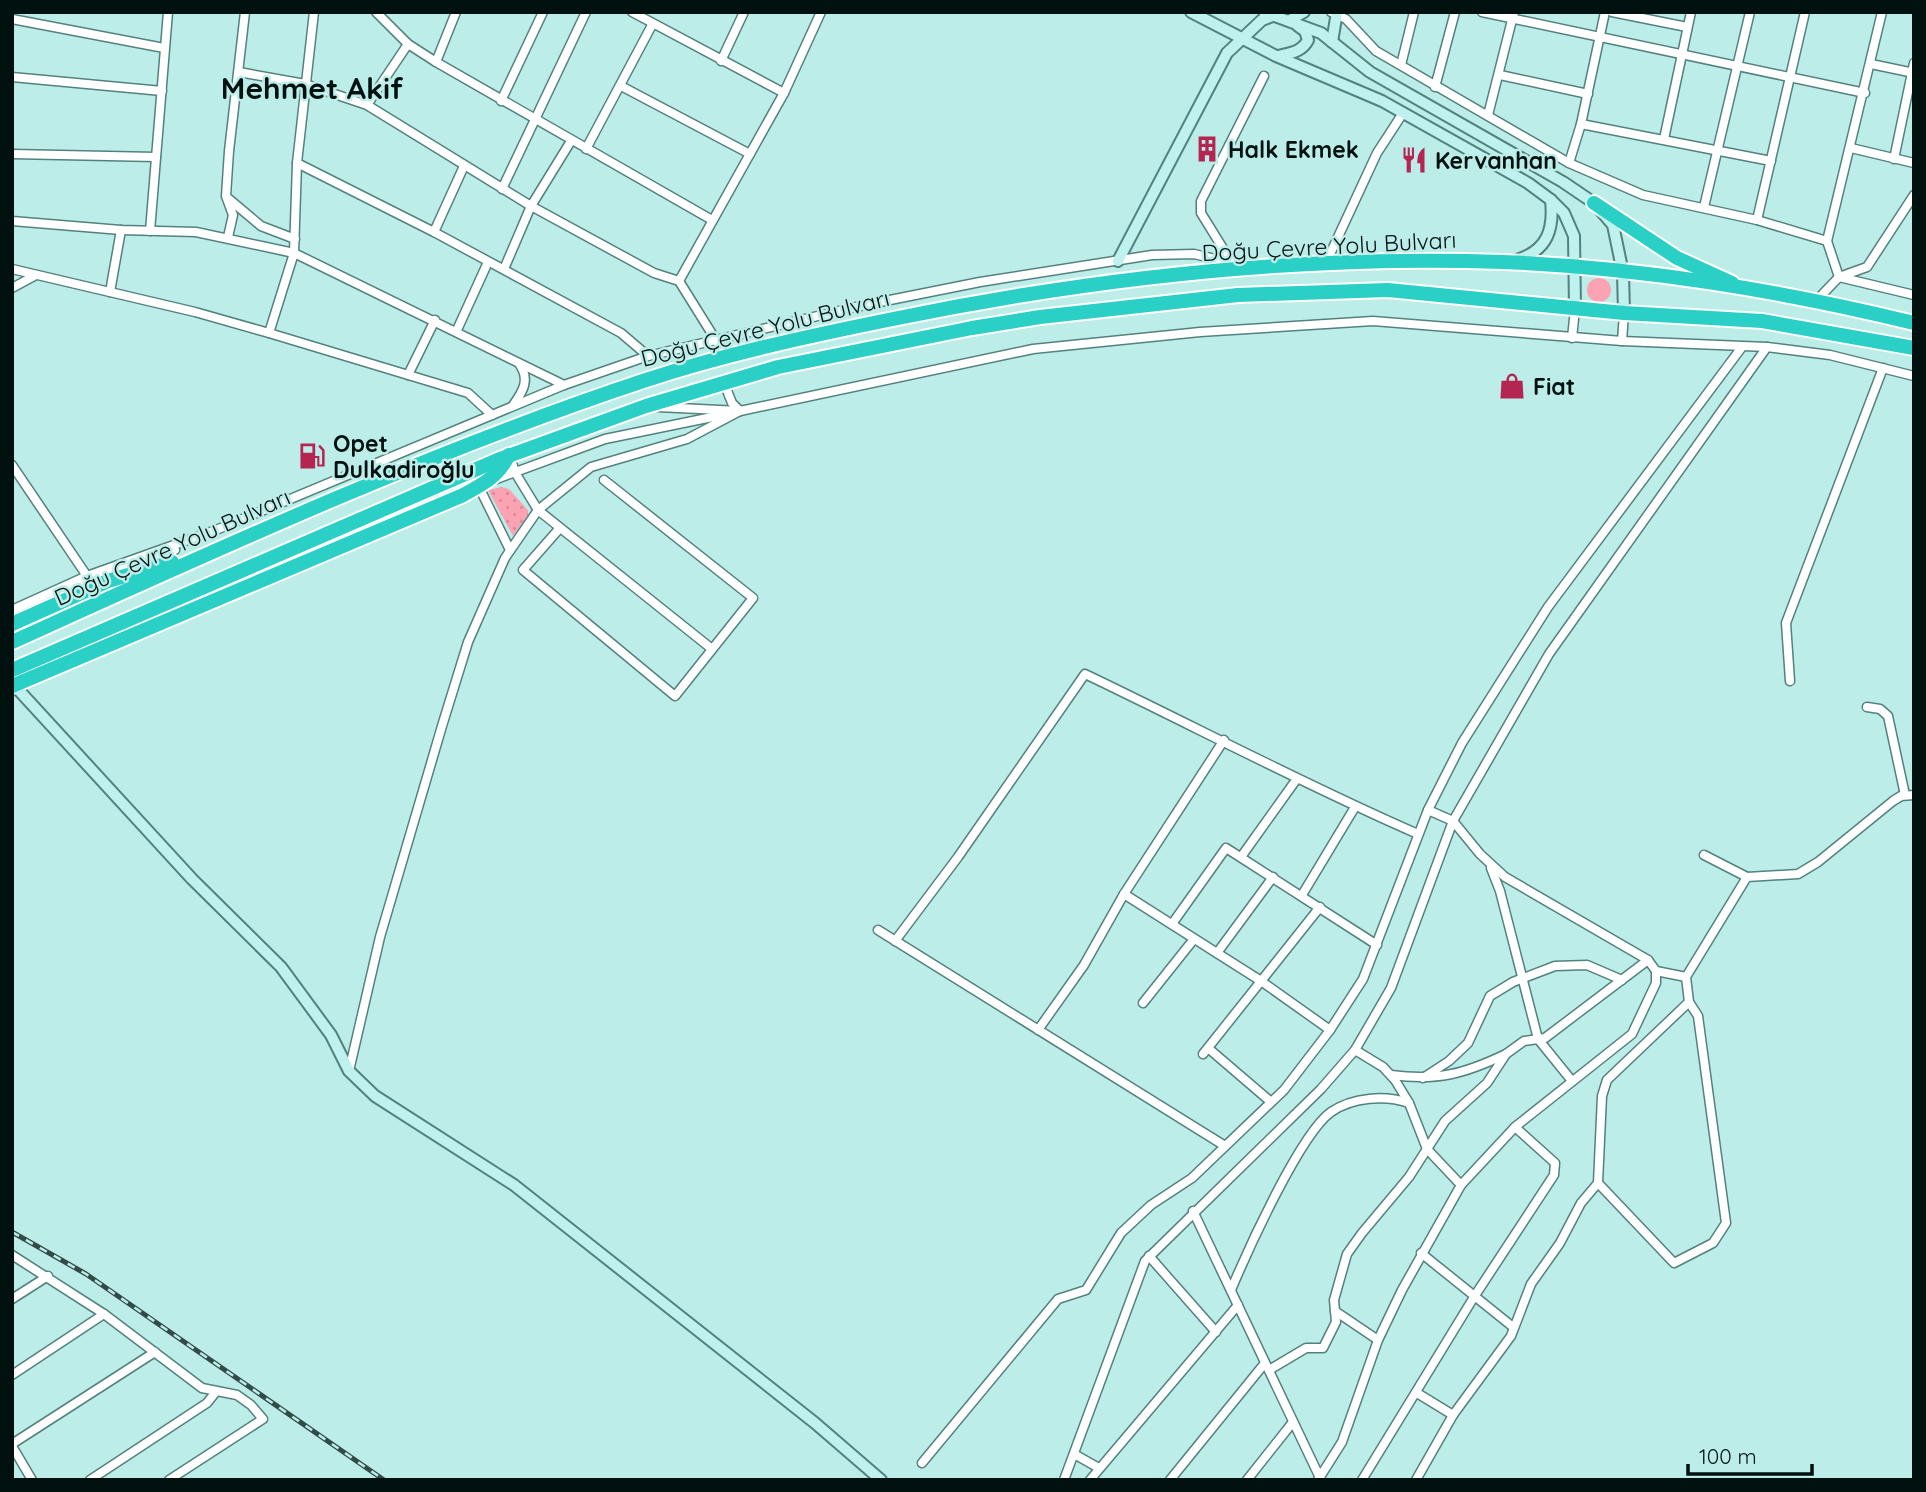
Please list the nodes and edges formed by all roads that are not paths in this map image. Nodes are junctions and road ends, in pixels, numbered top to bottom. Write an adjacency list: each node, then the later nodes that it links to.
1 (168, 12): 34 (street)
2 (245, 12): 43 (street)
3 (314, 12): 48 (street)
4 (376, 12): 33 (street)
5 (456, 12): 38 (street)
6 (543, 12): 55 (street)
7 (586, 12): 59 (street)
8 (632, 12): 28 (street)
9 (744, 12): 37 (street)
10 (821, 12): 52 (street)
11 (1191, 12): 30 (main road)
12 (1304, 12): 27 (main road)
13 (1414, 12): 39 (street)
14 (1455, 12): 50 (street)
15 (1482, 12): 24 (street)
16 (1605, 12): 31 (street)
17 (1612, 12): 29 (street)
18 (1690, 12): 29 (street)
19 (1750, 12): 41 (street)
20 (1805, 12): 47 (street)
21 (1882, 12): 40 (street)
22 (1335, 13): 32 (main road); 39 (street)
23 (1270, 14): 27 (main road); 30 (main road)
24 (1514, 16): 31 (street); 44 (street)
25 (37, 17): 26 (street); 34 (street)
26 (12, 19)
27 (1290, 20): 32 (main road); 36 (main road)
28 (652, 25): 37 (street); 49 (street)
29 (1688, 27): 35 (street)
30 (1244, 37): 36 (main road); 92 (main road)
31 (1600, 37): 35 (street); 54 (street)
32 (1332, 42): 79 (main road)
33 (408, 44): 38 (street); 56 (street)
34 (164, 48): 51 (street)
35 (1682, 55): 41 (street); 61 (street)
36 (1276, 56): 57 (main road)
37 (722, 61): 52 (street)
38 (436, 62): 55 (street)
39 (1401, 65): 50 (street)
40 (1871, 65): 42 (street); 53 (street)
41 (1738, 66): 47 (street); 65 (street)
42 (1913, 70): 69 (street)
43 (239, 72): 48 (street); 77 (street)
44 (1500, 75): 54 (street); 58 (street)
45 (1264, 76): 95 (street)
46 (12, 77): 51 (street)
47 (1788, 77): 53 (street); 70 (street)
48 (305, 84): 56 (street); 71 (street)
49 (621, 86): 64 (street); 67 (street)
50 (1436, 87): 58 (street)
51 (162, 91): 68 (street)
52 (785, 93): 67 (street)
53 (1865, 93): 63 (street)
54 (1588, 94): 60 (street)
55 (501, 101): 59 (street)
56 (367, 105): 74 (street)
57 (1403, 113): 78 (main road); 96 (street)
58 (1488, 116): 72 (street)
59 (537, 121): 62 (street); 75 (street)
60 (1581, 124): 61 (street); 72 (street)
61 (1664, 139): 65 (street)
62 (570, 141): 64 (street); 80 (street)
63 (1852, 148): 69 (street); 90 (street)
64 (586, 149): 82 (street)
65 (1720, 149): 70 (street); 81 (street)
66 (12, 154): 68 (street)
67 (750, 154): 82 (street)
68 (156, 157): 86 (street)
69 (1894, 159): 73 (street)
70 (1771, 161): 83 (street)
71 (297, 163): 87 (street); 89 (street)
72 (1569, 163): 81 (street)
73 (1914, 163)
74 (464, 166): 75 (street); 87 (street)
75 (502, 189): 80 (street)
76 (1914, 195): 103 (street)
77 (226, 196): 88 (street); 89 (street)
78 (1551, 200): 94 (main road); 98 (main road)
79 (1594, 203): 101 (main road); 106 (highway)
80 (531, 205): 99 (street); 104 (street)
81 (1704, 207): 83 (street)
82 (712, 220): 104 (street)
83 (1757, 220): 90 (street)
84 (12, 221): 85 (street)
85 (121, 230): 86 (street); 107 (street)
86 (149, 230): 88 (street)
87 (434, 232): 93 (street)
88 (228, 237): 91 (street)
89 (295, 239): 91 (street)
90 (1827, 241): 103 (street)
91 (294, 253): 112 (street); 115 (street)
92 (1118, 261): 95 (street); 118 (street)
93 (488, 262): 99 (street); 114 (street)
94 (1508, 262): 96 (highway, Doğu Çevre Yolu Bulvarı); 98 (highway, Doğu Çevre Yolu Bulvarı)
95 (1232, 263): 97 (street)
96 (1325, 265): 97 (highway, Doğu Çevre Yolu Bulvarı)
97 (1257, 268): 142 (highway, Doğu Çevre Yolu Bulvarı)
98 (1577, 268): 101 (highway, Doğu Çevre Yolu Bulvarı); 110 (main road)
99 (504, 269): 122 (street)
100 (12, 270): 102 (street)
101 (1623, 273): 106 (highway, Doğu Çevre Yolu Bulvarı); 111 (main road)
102 (36, 275): 105 (street); 107 (street)
103 (1839, 277): 108 (street); 109 (street)
104 (678, 281): 118 (street)
105 (12, 288)
106 (1750, 291): 109 (highway)
107 (110, 292): 115 (street)
108 (1914, 295)
109 (1814, 303): 113 (highway)
110 (1576, 309): 111 (highway, Doğu Çevre Yolu Bulvarı); 116 (street); 127 (highway, Doğu Çevre Yolu Bulvarı)
111 (1624, 313): 117 (street); 121 (highway, Doğu Çevre Yolu Bulvarı)
112 (435, 320): 114 (street); 125 (street)
113 (1914, 323)
114 (457, 330): 123 (street)
115 (269, 333): 125 (street)
116 (1572, 338): 117 (street, Doğu Çevre Yolu Bulvarı); 131 (street, Doğu Çevre Yolu Bulvarı)
117 (1622, 341): 119 (street, Doğu Çevre Yolu Bulvarı)
118 (717, 342): 122 (street)
119 (1742, 346): 120 (street, Doğu Çevre Yolu Bulvarı); 156 (street)
120 (1767, 347): 124 (street, Doğu Çevre Yolu Bulvarı); 157 (street)
121 (1914, 348)
122 (648, 356): 128 (street)
123 (518, 363): 128 (street); 129 (street)
124 (1883, 368): 126 (street, Doğu Çevre Yolu Bulvarı); 150 (street)
125 (408, 375): 132 (street)
126 (1914, 376)
127 (724, 383): 130 (highway, Doğu Çevre Yolu Bulvarı); 131 (street)
128 (564, 385): 129 (street)
129 (512, 406): 132 (street)
130 (646, 406): 131 (street, Doğu Çevre Yolu Bulvarı); 133 (highway, Doğu Çevre Yolu Bulvarı)
131 (740, 411): 135 (street); 138 (street)
132 (492, 415): 140 (street)
133 (509, 455): 135 (street); 137 (highway); 149 (highway, Doğu Çevre Yolu Bulvarı)
134 (12, 465): 143 (street)
135 (516, 474): 137 (street); 138 (street)
136 (604, 480): 148 (street)
137 (485, 484): 141 (street); 149 (highway)
138 (538, 510): 139 (street); 141 (street)
139 (559, 529): 148 (street); 148 (street)
140 (216, 530): 143 (street); 144 (street)
141 (510, 550): 186 (street)
142 (201, 556): 144 (highway); 147 (highway, Doğu Çevre Yolu Bulvarı)
143 (87, 576): 145 (street)
144 (108, 581): 146 (highway)
145 (12, 610)
146 (12, 624)
147 (12, 642)
148 (712, 649)
149 (13, 680): 186 (main road)
150 (1790, 681)
151 (1867, 707): 154 (street)
152 (1224, 740): 153 (street); 164 (street); 170 (street)
153 (1296, 780): 155 (street); 160 (street)
154 (1910, 795): 163 (street)
155 (1355, 807): 158 (street); 165 (street)
156 (1427, 810): 157 (street); 158 (street)
157 (1453, 821): 161 (street); 184 (street)
158 (1418, 834): 171 (street)
159 (1704, 855): 163 (street)
160 (1241, 857): 162 (street); 167 (street)
161 (1490, 865): 173 (street); 176 (street)
162 (1273, 877): 165 (street); 172 (street)
163 (1747, 877): 175 (street)
164 (1124, 894): 167 (street); 181 (street)
165 (1302, 895): 166 (street)
166 (1320, 907): 171 (street); 178 (street)
167 (1172, 924): 169 (street)
168 (878, 930): 170 (street)
169 (1194, 939): 172 (street); 180 (street)
170 (895, 941): 181 (street)
171 (1377, 945): 182 (street)
172 (1217, 953): 178 (street)
173 (1648, 960): 174 (street); 177 (street)
174 (1656, 971): 175 (street); 189 (street)
175 (1686, 977): 179 (street)
176 (1522, 979): 177 (street); 183 (street); 188 (street)
177 (1622, 979): 183 (street)
178 (1261, 981): 182 (street); 190 (street)
179 (1689, 1002): 195 (street); 195 (street)
180 (1143, 1003)
181 (1038, 1030): 193 (street)
182 (1330, 1030): 190 (street)
183 (1538, 1039): 185 (street); 189 (street)
184 (1355, 1050): 187 (street); 197 (street)
185 (1506, 1054): 188 (street); 194 (street)
186 (349, 1071): 226 (main road)
187 (1391, 1076): 188 (street); 191 (street)
188 (1423, 1078)
189 (1572, 1081): 192 (street)
190 (1271, 1102): 193 (street)
191 (1409, 1103): 194 (street); 202 (street)
192 (1515, 1127): 196 (street); 203 (street)
193 (1225, 1146): 220 (street)
194 (1427, 1149): 196 (street); 206 (street)
195 (1598, 1183): 208 (street)
196 (1461, 1185): 198 (street)
197 (1193, 1211): 200 (street); 202 (street)
198 (1421, 1253): 203 (street); 210 (street)
199 (12, 1255): 201 (street)
200 (1149, 1256): 209 (street); 219 (street)
201 (48, 1276): 204 (street); 207 (street)
202 (1231, 1290): 205 (street)
203 (1474, 1297): 208 (street); 215 (street)
204 (12, 1299)
205 (1238, 1305): 209 (street); 212 (street)
206 (1335, 1311): 210 (street); 212 (street)
207 (104, 1314): 211 (street); 213 (street)
208 (1513, 1327): 216 (street)
209 (1216, 1332): 221 (street)
210 (1378, 1340): 222 (street)
211 (155, 1352): 214 (street); 218 (street)
212 (1267, 1367): 217 (street); 229 (street)
213 (12, 1375)
214 (215, 1393): 224 (street); 225 (street)
215 (1417, 1393): 216 (street); 231 (street)
216 (1453, 1415): 232 (street)
217 (1293, 1422): 222 (street); 230 (street)
218 (12, 1445): 223 (street)
219 (1074, 1454): 221 (street); 227 (street)
220 (922, 1463)
221 (1100, 1468): 228 (street)
222 (1320, 1479)
223 (32, 1480)
224 (90, 1480)
225 (169, 1480)
226 (881, 1480)
227 (1064, 1480)
228 (1090, 1480)
229 (1170, 1480)
230 (1247, 1480)
231 (1362, 1480)
232 (1416, 1480)

